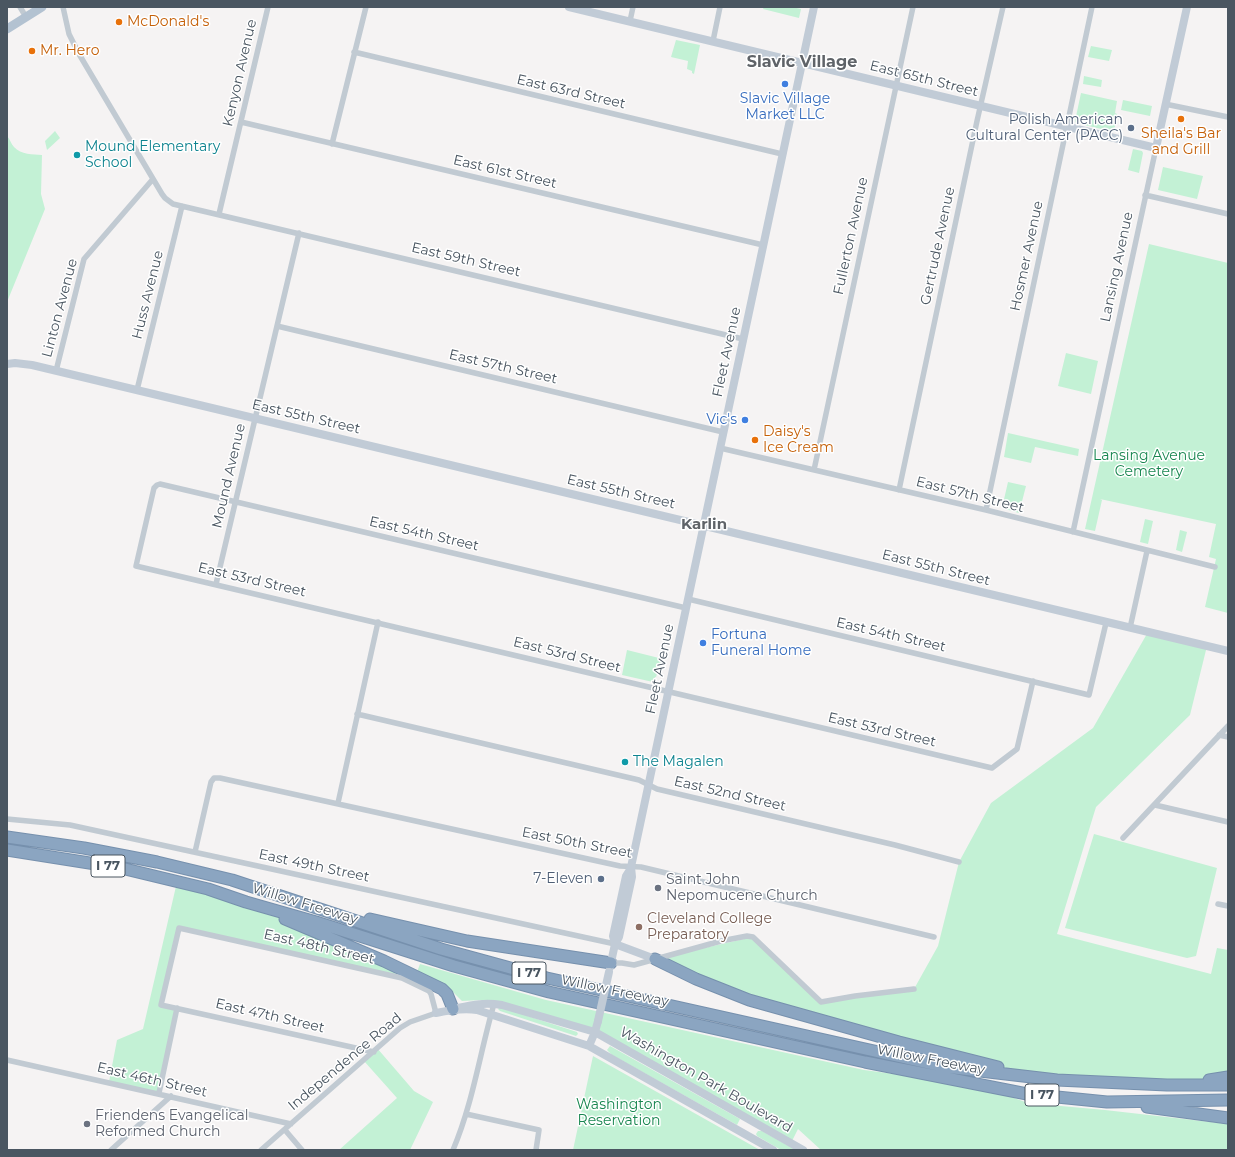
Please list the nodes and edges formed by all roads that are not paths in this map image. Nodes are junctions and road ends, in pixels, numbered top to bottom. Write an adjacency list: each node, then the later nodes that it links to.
1 (20, 7): 14 (street)
2 (42, 7): 14 (main road)
3 (63, 7): 29 (street, East 59th Street)
4 (268, 7): 24 (street, Kenyon Avenue)
5 (366, 7): 18 (street)
6 (569, 7): 15 (street, East 65th Street)
7 (633, 7): 15 (street)
8 (720, 7): 17 (street)
9 (814, 7): 19 (street, Fleet Avenue)
10 (913, 7): 20 (street, Fullerton Avenue)
11 (1003, 7): 22 (street, Gertrude Avenue)
12 (1092, 7): 25 (street, Hosmer Avenue)
13 (1187, 7): 21 (street, Lansing Avenue)
14 (26, 16): 16 (main road)
15 (630, 21): 17 (street, East 65th Street)
16 (7, 29)
17 (713, 41): 19 (street, East 65th Street)
18 (354, 52): 26 (street); 28 (street, East 63rd Street)
19 (802, 63): 20 (street, East 65th Street); 28 (street, Fleet Avenue)
20 (896, 85): 22 (street, East 65th Street); 44 (street, Fullerton Avenue)
21 (1165, 104): 23 (street); 27 (street, Lansing Avenue)
22 (981, 106): 25 (street, East 65th Street); 45 (street, Gertrude Avenue)
23 (1228, 117)
24 (241, 122): 26 (street, East 61st Street); 32 (street, Kenyon Avenue)
25 (1067, 127): 27 (street, East 65th Street); 47 (street, Hosmer Avenue)
26 (332, 144): 35 (street, East 61st Street)
27 (1156, 148): 30 (street, Lansing Avenue)
28 (782, 154): 35 (street, Fleet Avenue)
29 (153, 179): 31 (street, East 59th Street); 39 (street, Linton Avenue)
30 (1145, 195): 33 (street); 49 (street, Lansing Avenue)
31 (182, 206): 32 (street, East 59th Street); 40 (street, Huss Avenue)
32 (218, 214): 34 (street, East 59th Street)
33 (1228, 214)
34 (300, 233): 36 (street, Mound Avenue); 37 (street, East 59th Street)
35 (763, 245): 37 (street, Fleet Avenue)
36 (277, 326): 41 (street, Mound Avenue); 42 (street, East 57th Street)
37 (743, 339): 42 (street, Fleet Avenue)
38 (7, 364): 39 (street, East 55th Street)
39 (56, 371): 40 (street, East 55th Street)
40 (137, 390): 41 (street, East 55th Street)
41 (255, 418): 46 (street, Mound Avenue); 48 (street, East 55th Street)
42 (723, 432): 43 (street, Fleet Avenue)
43 (720, 448): 44 (street, East 57th Street); 48 (street, Fleet Avenue)
44 (814, 470): 45 (street, East 57th Street)
45 (899, 490): 47 (street, East 57th Street)
46 (235, 501): 51 (street, East 54th Street); 53 (street, Mound Avenue); 55 (street, East 54th Street)
47 (986, 510): 49 (street, East 57th Street)
48 (704, 525): 54 (street, Fleet Avenue); 57 (street, East 55th Street)
49 (1073, 532): 50 (street, East 57th Street)
50 (1147, 551): 52 (street, East 57th Street); 58 (street)
51 (136, 566): 53 (street, East 53rd Street)
52 (1215, 567)
53 (216, 584): 56 (street, East 53rd Street)
54 (688, 599): 55 (street, Fleet Avenue); 60 (street, East 54th Street)
55 (686, 608): 61 (street, Fleet Avenue)
56 (378, 622): 61 (street, East 53rd Street); 62 (street)
57 (1106, 623): 58 (street, East 55th Street); 60 (street, East 54th Street)
58 (1130, 628): 59 (street, East 55th Street)
59 (1228, 651)
60 (1033, 681): 61 (street, East 53rd Street)
61 (668, 692): 66 (street, Fleet Avenue)
62 (357, 714): 66 (street, East 52nd Street); 67 (street)
63 (1228, 726): 64 (street)
64 (1220, 735): 65 (street); 68 (street)
65 (1228, 737)
66 (649, 784): 75 (street, East 52nd Street); 76 (street, Fleet Avenue)
67 (338, 804): 74 (street, East 50th Street); 76 (street, East 50th Street)
68 (1155, 805): 70 (street); 72 (street)
69 (7, 819): 74 (street, East 49th Street)
70 (1228, 822)
71 (7, 837): 79 (highway, Willow Freeway / I 77)
72 (1123, 838)
73 (7, 850): 77 (highway, Willow Freeway / I 77)
74 (195, 852): 83 (street, East 49th Street)
75 (960, 862)
76 (631, 867): 82 (street, East 50th Street); 83 (street, Fleet Avenue)
77 (246, 902): 89 (highway); 103 (highway, Willow Freeway / I 77)
78 (1218, 904): 80 (street)
79 (312, 906): 85 (highway); 97 (highway, Willow Freeway / I 77)
80 (1228, 906)
81 (179, 928): 88 (street, East 47th Street); 90 (street, East 48th Street)
82 (934, 937)
83 (615, 944): 84 (street); 85 (street, Fleet Avenue)
84 (655, 959): 85 (street); 86 (street); 97 (highway)
85 (610, 967): 92 (street, Fleet Avenue, bridge)
86 (914, 989)
87 (494, 1004): 89 (street, Independence Road); 91 (street); 92 (street, Washington Park Boulevard)
88 (177, 1008): 94 (street, East 47th Street); 100 (street)
89 (453, 1009): 90 (street, Independence Road); 91 (street, Independence Road)
90 (436, 1013): 94 (street, Independence Road)
91 (491, 1014): 93 (street, Washington Park Boulevard); 104 (street)
92 (595, 1032): 93 (street, Fleet Avenue); 114 (street, Washington Park Boulevard)
93 (589, 1046): 113 (street, Washington Park Boulevard)
94 (374, 1052): 106 (street, Independence Road)
95 (7, 1060): 100 (street, East 46th Street)
96 (1228, 1077): 98 (highway)
97 (1057, 1080): 98 (highway, Willow Freeway / I 77)
98 (1167, 1085): 99 (highway, Willow Freeway / I 77)
99 (1228, 1086)
100 (159, 1094): 101 (street, East 46th Street)
101 (171, 1096): 106 (street, East 46th Street); 108 (street)
102 (1228, 1100): 103 (highway, Willow Freeway / I 77)
103 (1107, 1102): 105 (highway)
104 (466, 1114): 111 (street); 112 (street)
105 (1228, 1118)
106 (291, 1124): 107 (street, Independence Road)
107 (285, 1130): 109 (street, Independence Road); 110 (street)
108 (111, 1150)
109 (261, 1150)
110 (302, 1150)
111 (453, 1150)
112 (536, 1150)
113 (773, 1150)
114 (803, 1150)

